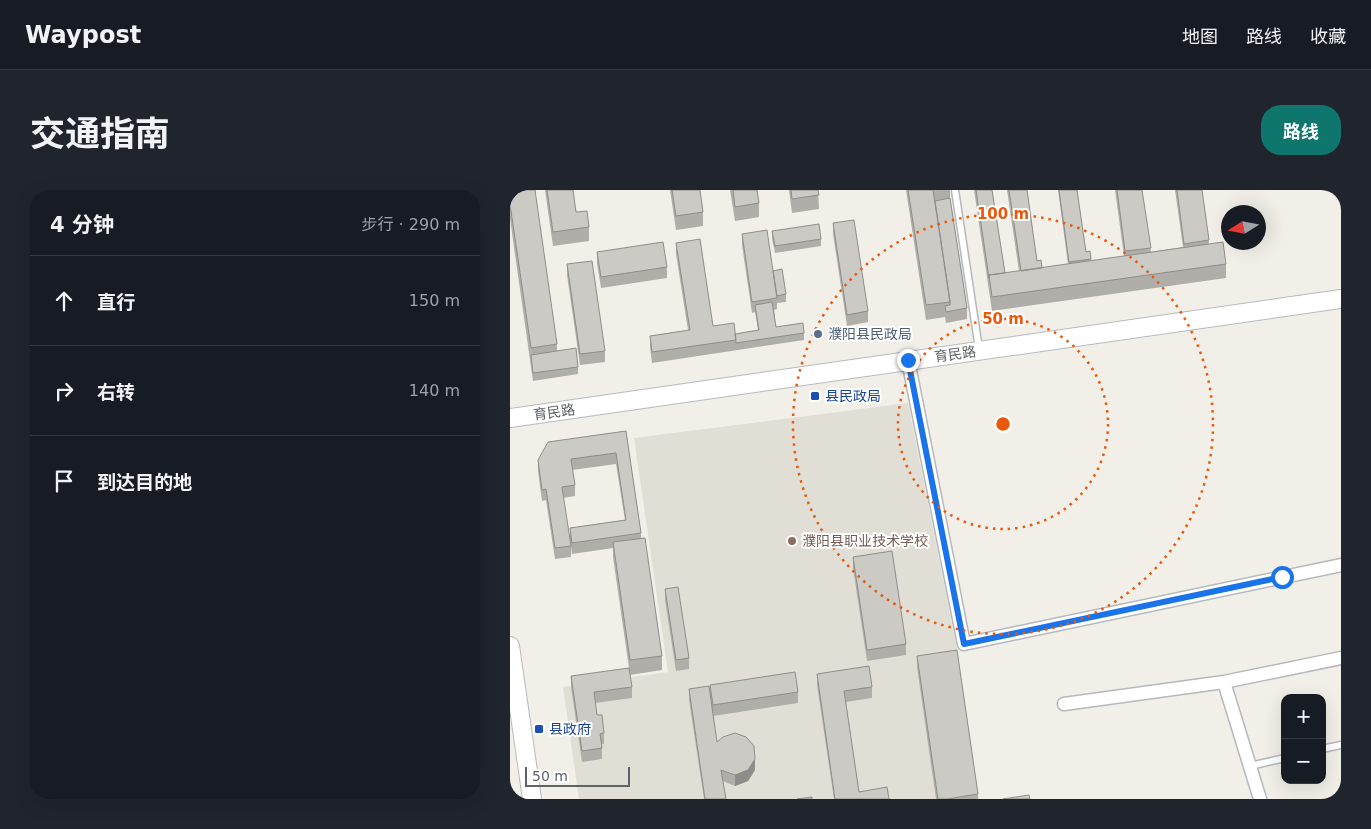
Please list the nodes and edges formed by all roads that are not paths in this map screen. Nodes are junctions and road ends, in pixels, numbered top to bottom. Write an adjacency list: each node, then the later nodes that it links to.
1 (955, 190): 3 (lane)
2 (1341, 298): 3 (street, 育民路)
3 (979, 350): 4 (street, 育民路)
4 (908, 360): 5 (street, 育民路); 6 (street)
5 (510, 418)
6 (1341, 564)
7 (510, 646): 15 (street)
8 (1341, 658): 9 (street)
9 (1224, 682): 10 (street); 14 (street)
10 (1064, 704)
11 (1341, 745): 12 (lane)
12 (1326, 748)
13 (1281, 759): 14 (lane)
14 (1250, 766): 16 (street)
15 (532, 799)
16 (1260, 799)

